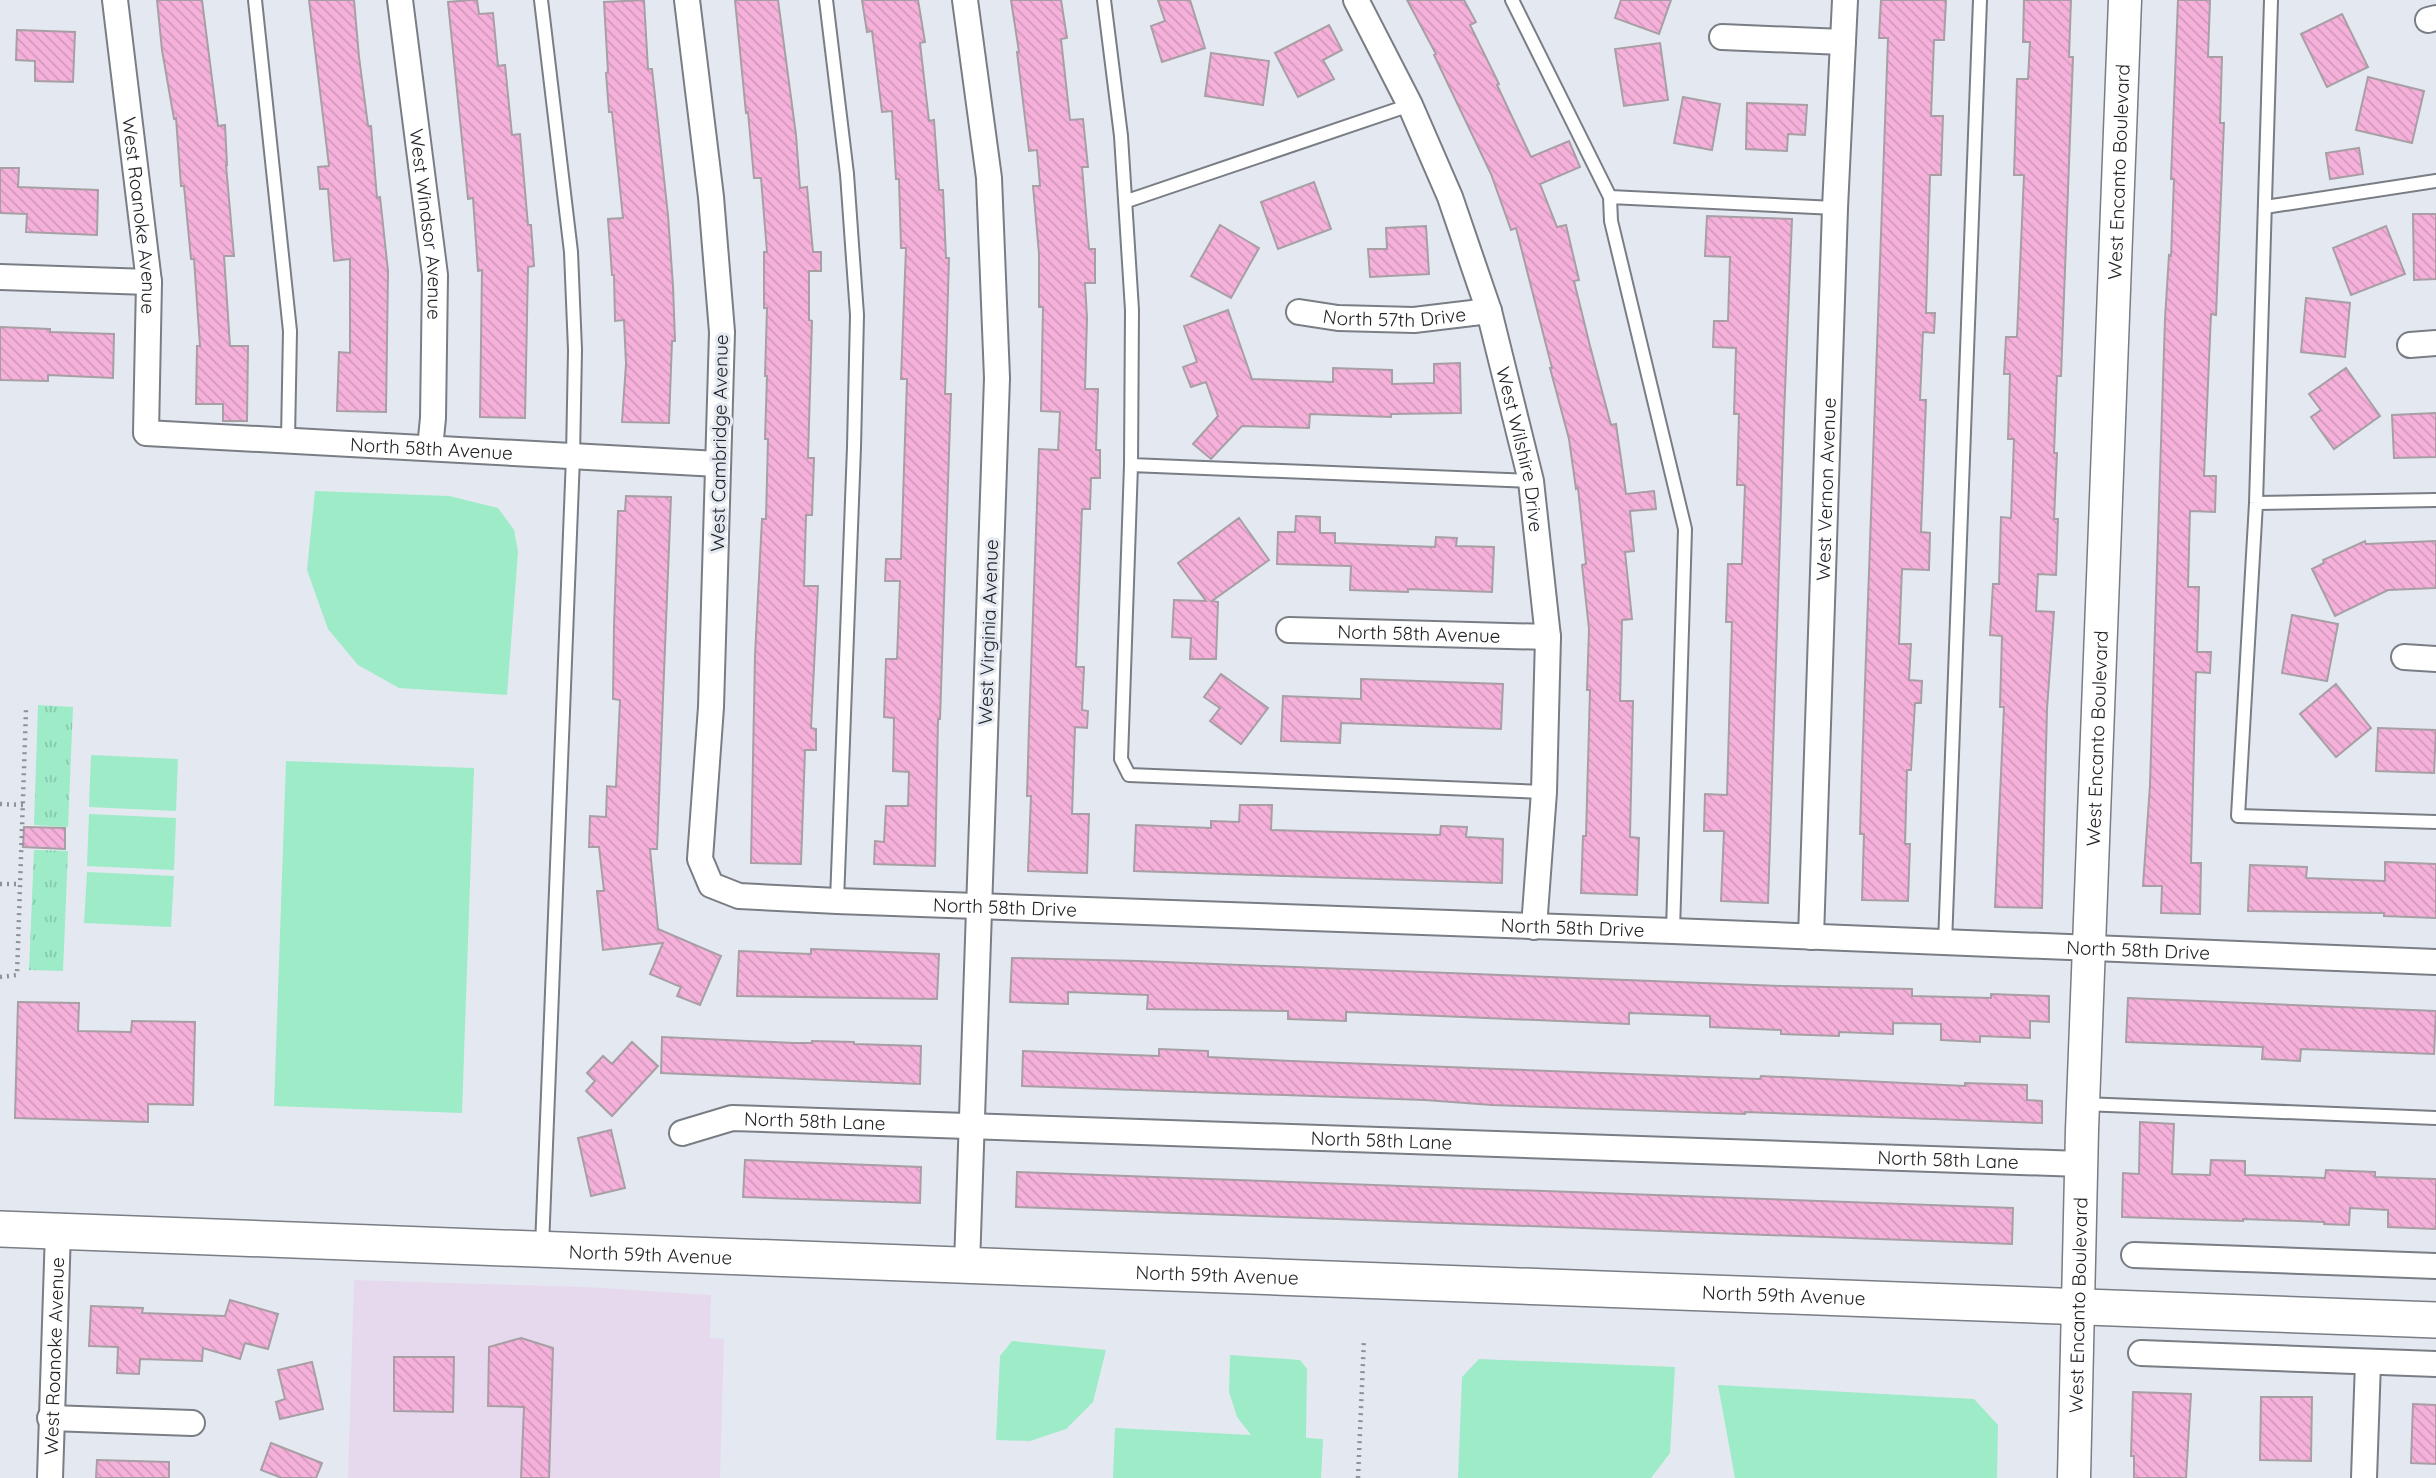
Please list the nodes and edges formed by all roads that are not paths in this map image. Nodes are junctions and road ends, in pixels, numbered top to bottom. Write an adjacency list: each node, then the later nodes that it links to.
1 (115, 0): 24 (street, West Roanoke Avenue)
2 (256, 0): 30 (lane)
3 (400, 0): 31 (street, West Windsor Avenue)
4 (541, 0): 32 (lane)
5 (687, 0): 33 (street, West Cambridge Avenue)
6 (826, 0): 45 (lane)
7 (965, 0): 46 (street, West Virginia Avenue)
8 (1104, 0): 20 (lane)
9 (1356, 0): 17 (street, West Wilshire Drive)
10 (1511, 0): 19 (lane)
11 (1844, 0): 16 (street, West Vernon Avenue)
12 (1980, 0): 50 (lane)
13 (2125, 0): 51 (street, West Encanto Boulevard)
14 (2271, 0): 21 (lane)
15 (1722, 37): 16 (street)
16 (1843, 42): 22 (street, West Vernon Avenue)
17 (1410, 105): 20 (lane); 25 (street, West Wilshire Drive)
18 (2436, 181): 21 (lane)
19 (1610, 197): 22 (lane); 48 (lane)
20 (1127, 201): 34 (lane)
21 (2265, 207): 37 (lane)
22 (1835, 208): 49 (street, West Vernon Avenue)
23 (0, 277): 24 (street)
24 (149, 282): 29 (street, West Roanoke Avenue)
25 (1489, 311): 26 (street, North 57th Drive); 35 (street, West Wilshire Drive)
26 (1299, 312)
27 (2436, 343): 28 (street)
28 (2410, 345)
29 (146, 433): 30 (street, North 58th Avenue)
30 (288, 439): 31 (street, North 58th Avenue)
31 (430, 448): 32 (street, North 58th Avenue)
32 (573, 457): 33 (street, North 58th Avenue); 60 (lane)
33 (718, 464): 44 (street, West Cambridge Avenue)
34 (1131, 465): 35 (lane); 42 (lane)
35 (1531, 481): 39 (street, West Wilshire Drive)
36 (2436, 500): 37 (lane)
37 (2256, 503): 43 (lane)
38 (1289, 630): 39 (street, North 58th Avenue)
39 (1548, 637): 42 (street, West Wilshire Drive)
40 (2404, 657): 41 (street)
41 (2436, 659)
42 (1544, 792): 47 (street, West Wilshire Drive)
43 (2436, 822)
44 (711, 885): 45 (street, North 58th Drive)
45 (837, 901): 46 (street, North 58th Drive)
46 (978, 906): 47 (street, North 58th Drive); 55 (street, West Virginia Avenue)
47 (1534, 927): 48 (street, North 58th Drive)
48 (1673, 931): 49 (street, North 58th Drive)
49 (1811, 937): 50 (street, North 58th Drive)
50 (1945, 944): 51 (street, North 58th Drive)
51 (2088, 950): 52 (street, North 58th Drive); 53 (street, West Encanto Boulevard)
52 (2436, 962)
53 (2083, 1104): 54 (lane); 57 (street, West Encanto Boulevard)
54 (2436, 1118)
55 (972, 1126): 56 (street, North 58th Lane); 57 (street, North 58th Lane); 62 (street, West Virginia Avenue)
56 (682, 1133)
57 (2081, 1164): 64 (street, West Encanto Boulevard)
58 (0, 1229): 59 (main road, North 59th Avenue)
59 (58, 1231): 60 (main road, North 59th Avenue); 69 (street, West Roanoke Avenue)
60 (542, 1251): 62 (main road, North 59th Avenue)
61 (2133, 1255): 63 (street)
62 (967, 1265): 64 (main road, North 59th Avenue)
63 (2436, 1266)
64 (2079, 1305): 65 (main road, North 59th Avenue); 72 (street, West Encanto Boulevard)
65 (2436, 1320)
66 (2141, 1353): 67 (street)
67 (2368, 1362): 68 (street); 73 (street)
68 (2436, 1364)
69 (50, 1418): 70 (street); 71 (street, West Roanoke Avenue)
70 (192, 1423)
71 (50, 1478)
72 (2074, 1478)
73 (2364, 1478)

